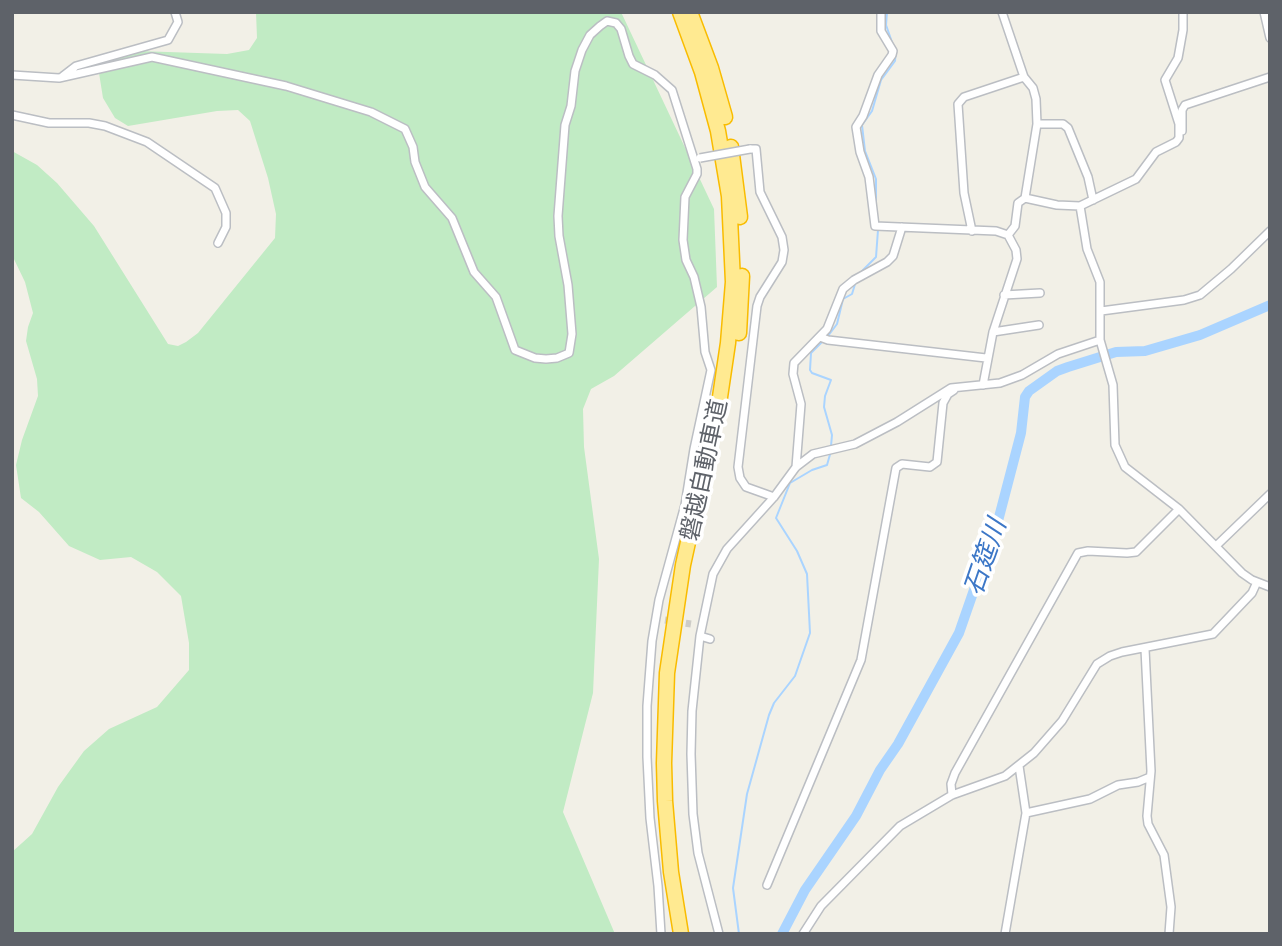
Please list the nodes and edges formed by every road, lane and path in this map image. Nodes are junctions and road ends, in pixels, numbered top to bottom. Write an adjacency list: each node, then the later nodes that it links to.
1 (175, 12): 12 (street)
2 (680, 12): 55 (highway, 磐越自動車道)
3 (691, 12): 56 (highway, 磐越自動車道)
4 (881, 12): 20 (street)
5 (1002, 12): 10 (street)
6 (1183, 12): 15 (street)
7 (1264, 12): 8 (street)
8 (1270, 38)
9 (12, 75): 12 (street)
10 (1024, 77): 14 (street); 21 (street)
11 (1270, 77): 15 (street)
12 (60, 78): 16 (street)
13 (12, 115): 24 (street)
14 (1037, 124): 17 (street); 18 (street)
15 (1179, 135): 18 (street)
16 (697, 159): 37 (street, bridge); 42 (street)
17 (1025, 198): 19 (street); 23 (street)
18 (1093, 200): 19 (street)
19 (1080, 206): 27 (street)
20 (901, 227): 21 (street); 30 (street)
21 (972, 231): 23 (street)
22 (1270, 231): 27 (street)
23 (1009, 235): 26 (street)
24 (218, 243)
25 (1040, 293): 26 (street)
26 (1004, 296): 29 (street)
27 (1101, 312): 31 (street)
28 (1039, 326): 29 (street)
29 (993, 332): 32 (street)
30 (820, 337): 32 (street); 35 (street)
31 (1102, 342): 33 (street); 38 (street)
32 (986, 358): 33 (street)
33 (982, 384): 34 (street)
34 (960, 386): 35 (street); 53 (street)
35 (796, 467): 37 (street)
36 (1270, 494): 39 (street)
37 (774, 497): 45 (street)
38 (1179, 509): 39 (street); 51 (street)
39 (1216, 546): 40 (street)
40 (1257, 582): 41 (street); 48 (street)
41 (1270, 587)
42 (654, 620): 43 (street); 54 (street)
43 (665, 620)
44 (691, 624): 45 (street)
45 (701, 625): 46 (street)
46 (700, 636): 47 (street); 57 (street)
47 (710, 639)
48 (1145, 649): 49 (street); 50 (street)
49 (1019, 766): 51 (street); 52 (street)
50 (1150, 777): 52 (street); 60 (street)
51 (953, 795): 58 (street)
52 (1026, 813): 59 (street)
53 (767, 885)
54 (661, 934)
55 (681, 934)
56 (690, 934)
57 (719, 934)
58 (803, 934)
59 (1005, 934)
60 (1170, 934)

